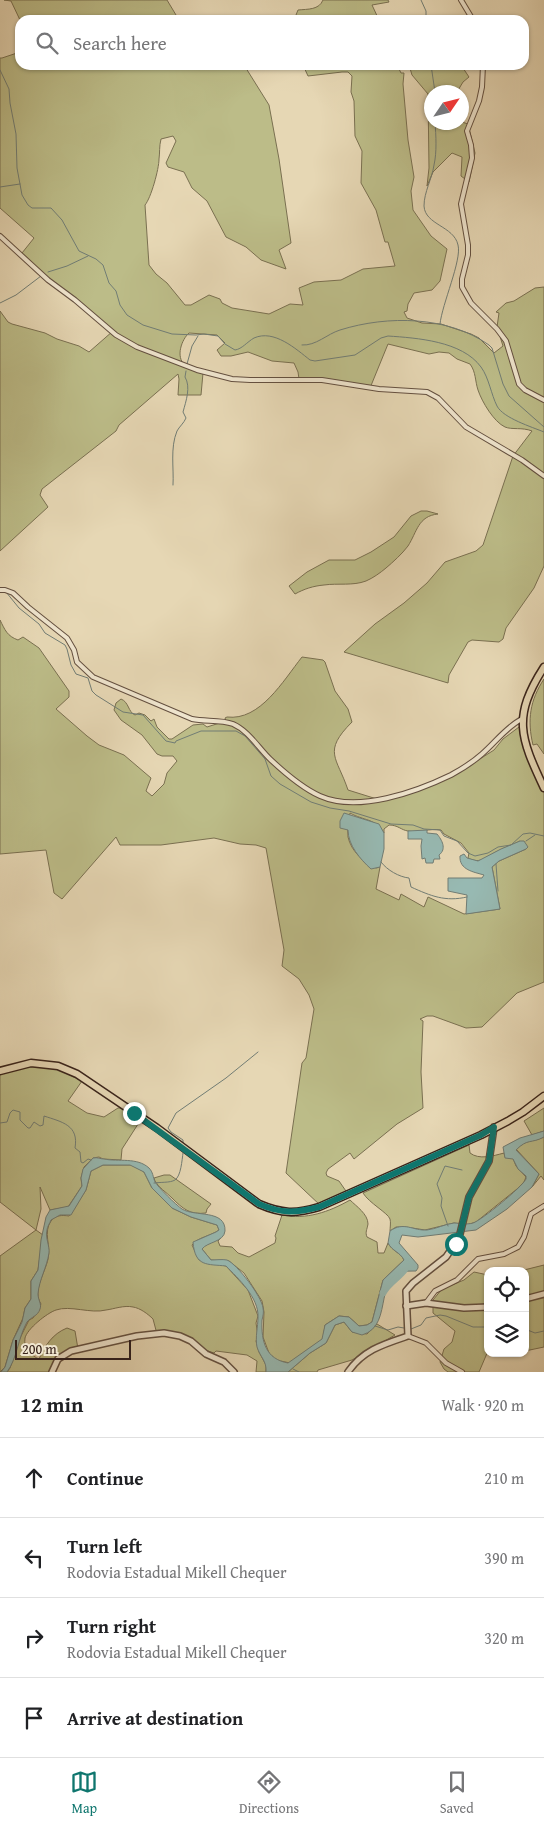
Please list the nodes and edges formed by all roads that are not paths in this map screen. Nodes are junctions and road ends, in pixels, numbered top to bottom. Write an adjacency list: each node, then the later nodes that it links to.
1 (462, 0): 2 (street)
2 (470, 15)
3 (483, 70): 5 (street)
4 (0, 236): 6 (street)
5 (544, 400)
6 (544, 476)
7 (0, 590): 9 (street)
8 (544, 667): 9 (main road)
9 (522, 719): 10 (main road)
10 (544, 788)
11 (0, 1071): 13 (main road)
12 (544, 1096): 13 (main road)
13 (494, 1127): 18 (street)
14 (544, 1206): 17 (street)
15 (544, 1294): 16 (street)
16 (529, 1298)
17 (426, 1303): 18 (street); 19 (street)
18 (406, 1306): 20 (street)
19 (484, 1307)
20 (409, 1331): 23 (street); 24 (street)
21 (52, 1372): 22 (street)
22 (234, 1372)
23 (348, 1372)
24 (462, 1372)

